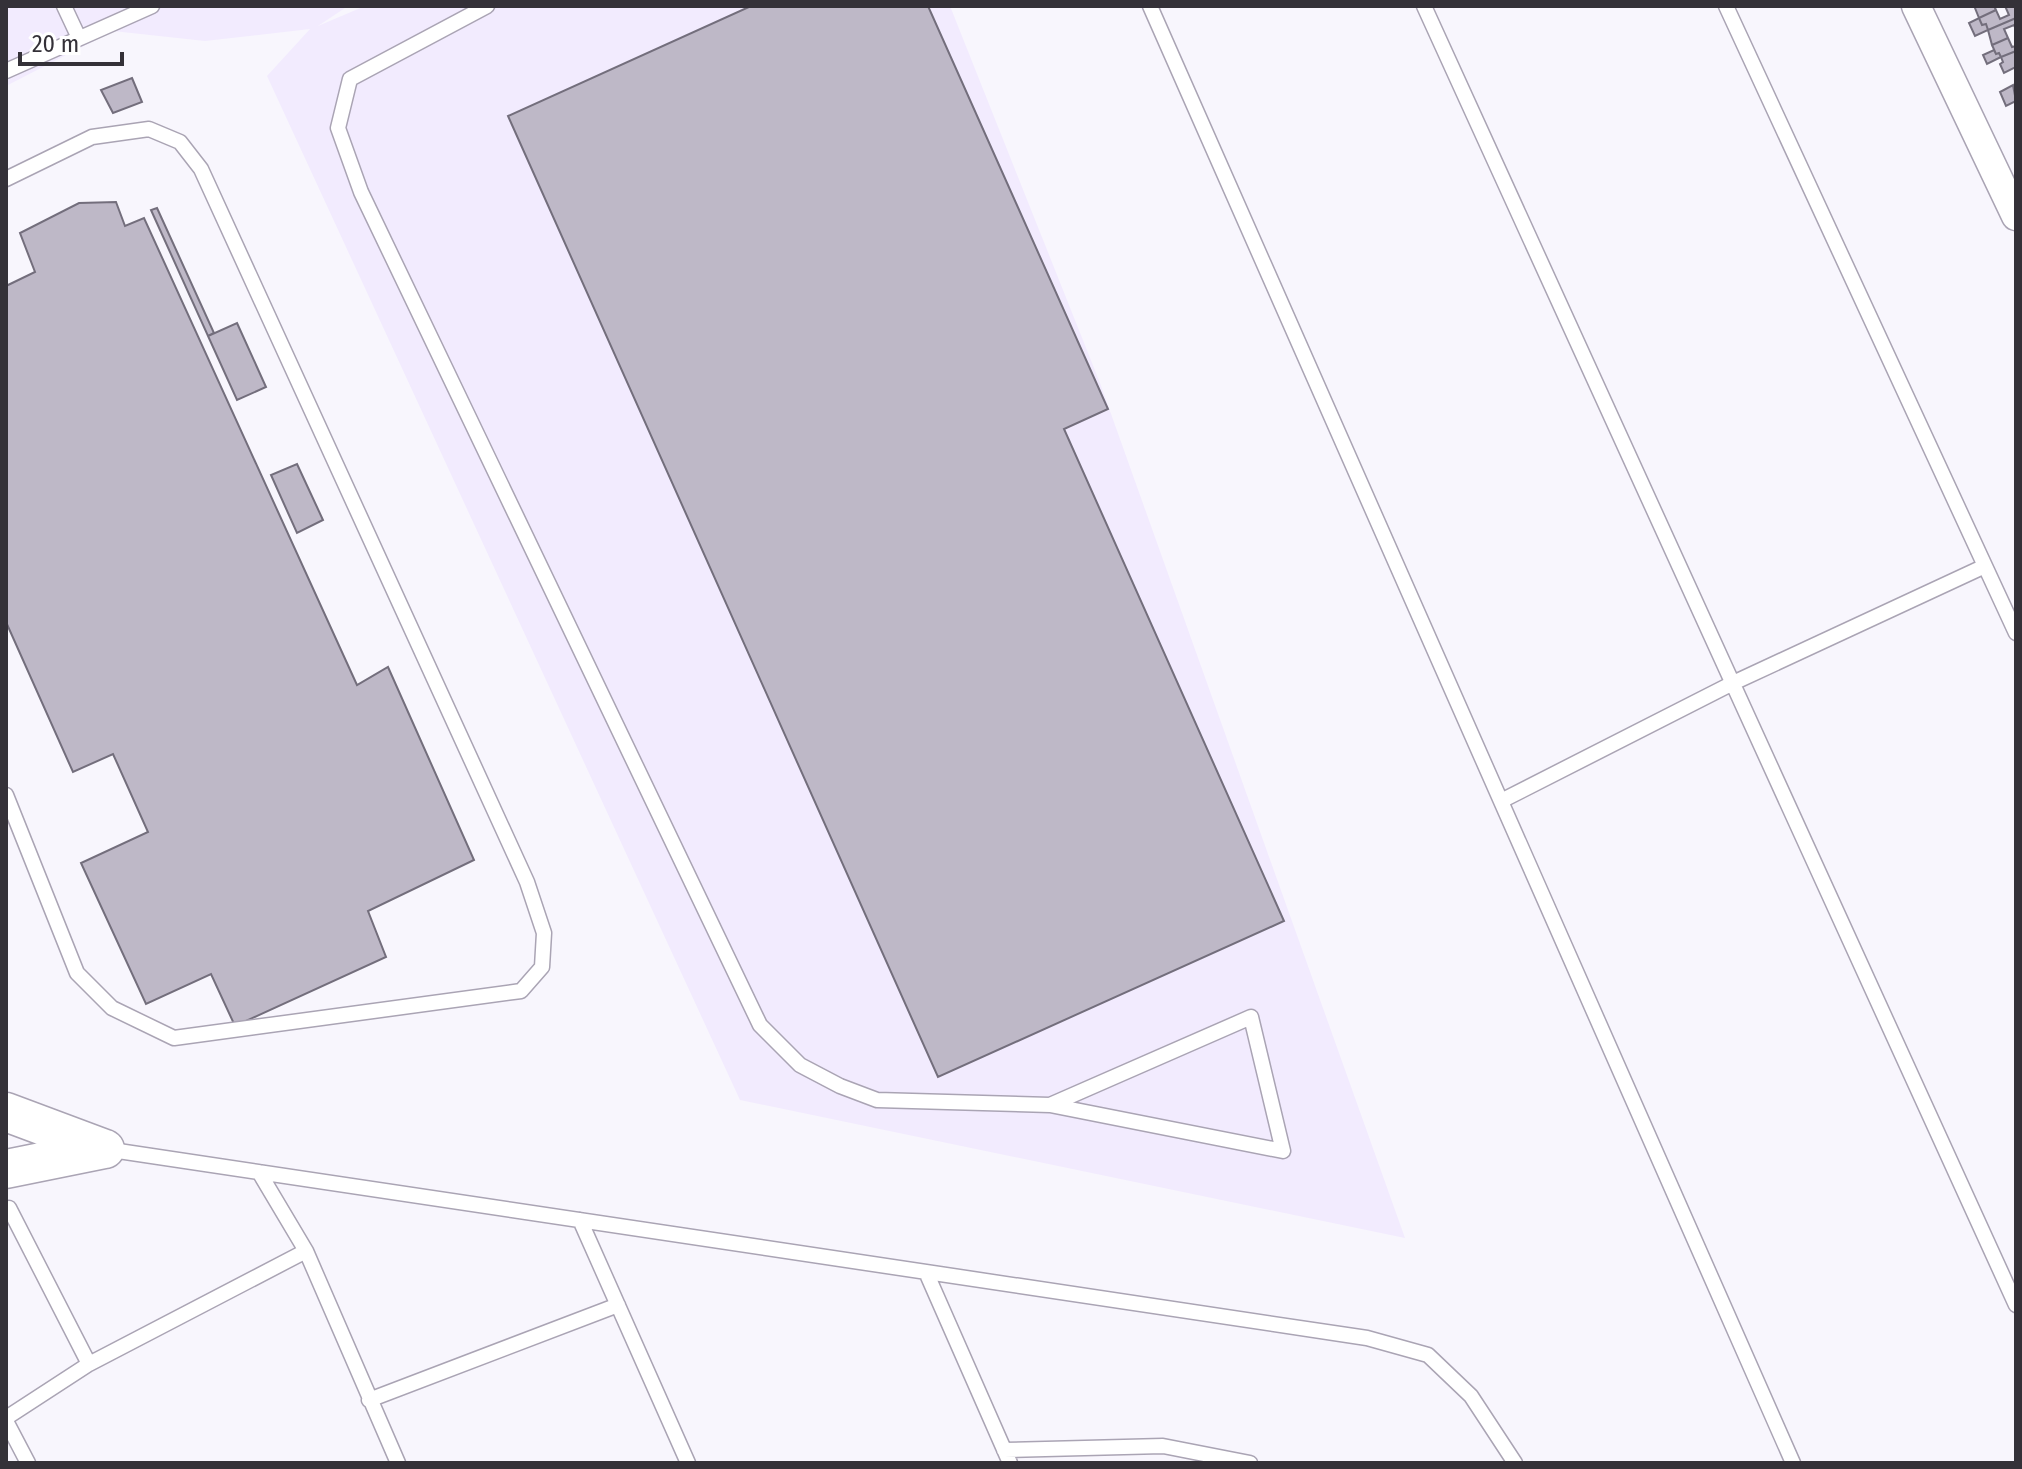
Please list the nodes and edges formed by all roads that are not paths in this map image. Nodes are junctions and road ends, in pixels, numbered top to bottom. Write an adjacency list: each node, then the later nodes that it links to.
1 (64, 6): 8 (lane)
2 (152, 6): 8 (lane)
3 (487, 6): 17 (lane)
4 (1150, 6): 16 (lane)
5 (1424, 6): 14 (lane)
6 (1726, 6): 12 (lane)
7 (1916, 6): 11 (street)
8 (79, 38): 9 (lane)
9 (6, 71)
10 (6, 179): 15 (lane)
11 (2016, 216)
12 (1985, 566): 13 (lane); 14 (lane)
13 (2016, 633)
14 (1733, 683): 16 (lane); 27 (lane)
15 (6, 795)
16 (1501, 801): 37 (lane)
17 (1050, 1105): 17 (lane)
18 (6, 1112): 19 (main road)
19 (105, 1149): 20 (main road); 21 (lane)
20 (6, 1169)
21 (259, 1172): 23 (lane); 24 (lane)
22 (9, 1208): 28 (lane)
23 (580, 1220): 25 (lane); 26 (lane)
24 (306, 1251): 28 (lane); 29 (lane)
25 (926, 1272): 31 (lane); 36 (lane)
26 (618, 1305): 29 (lane); 34 (lane)
27 (2016, 1305)
28 (89, 1364): 30 (lane)
29 (369, 1400): 33 (lane)
30 (6, 1419): 32 (lane)
31 (1007, 1456): 35 (lane)
32 (28, 1463)
33 (398, 1463)
34 (688, 1463)
35 (1250, 1463)
36 (1515, 1463)
37 (1793, 1463)

